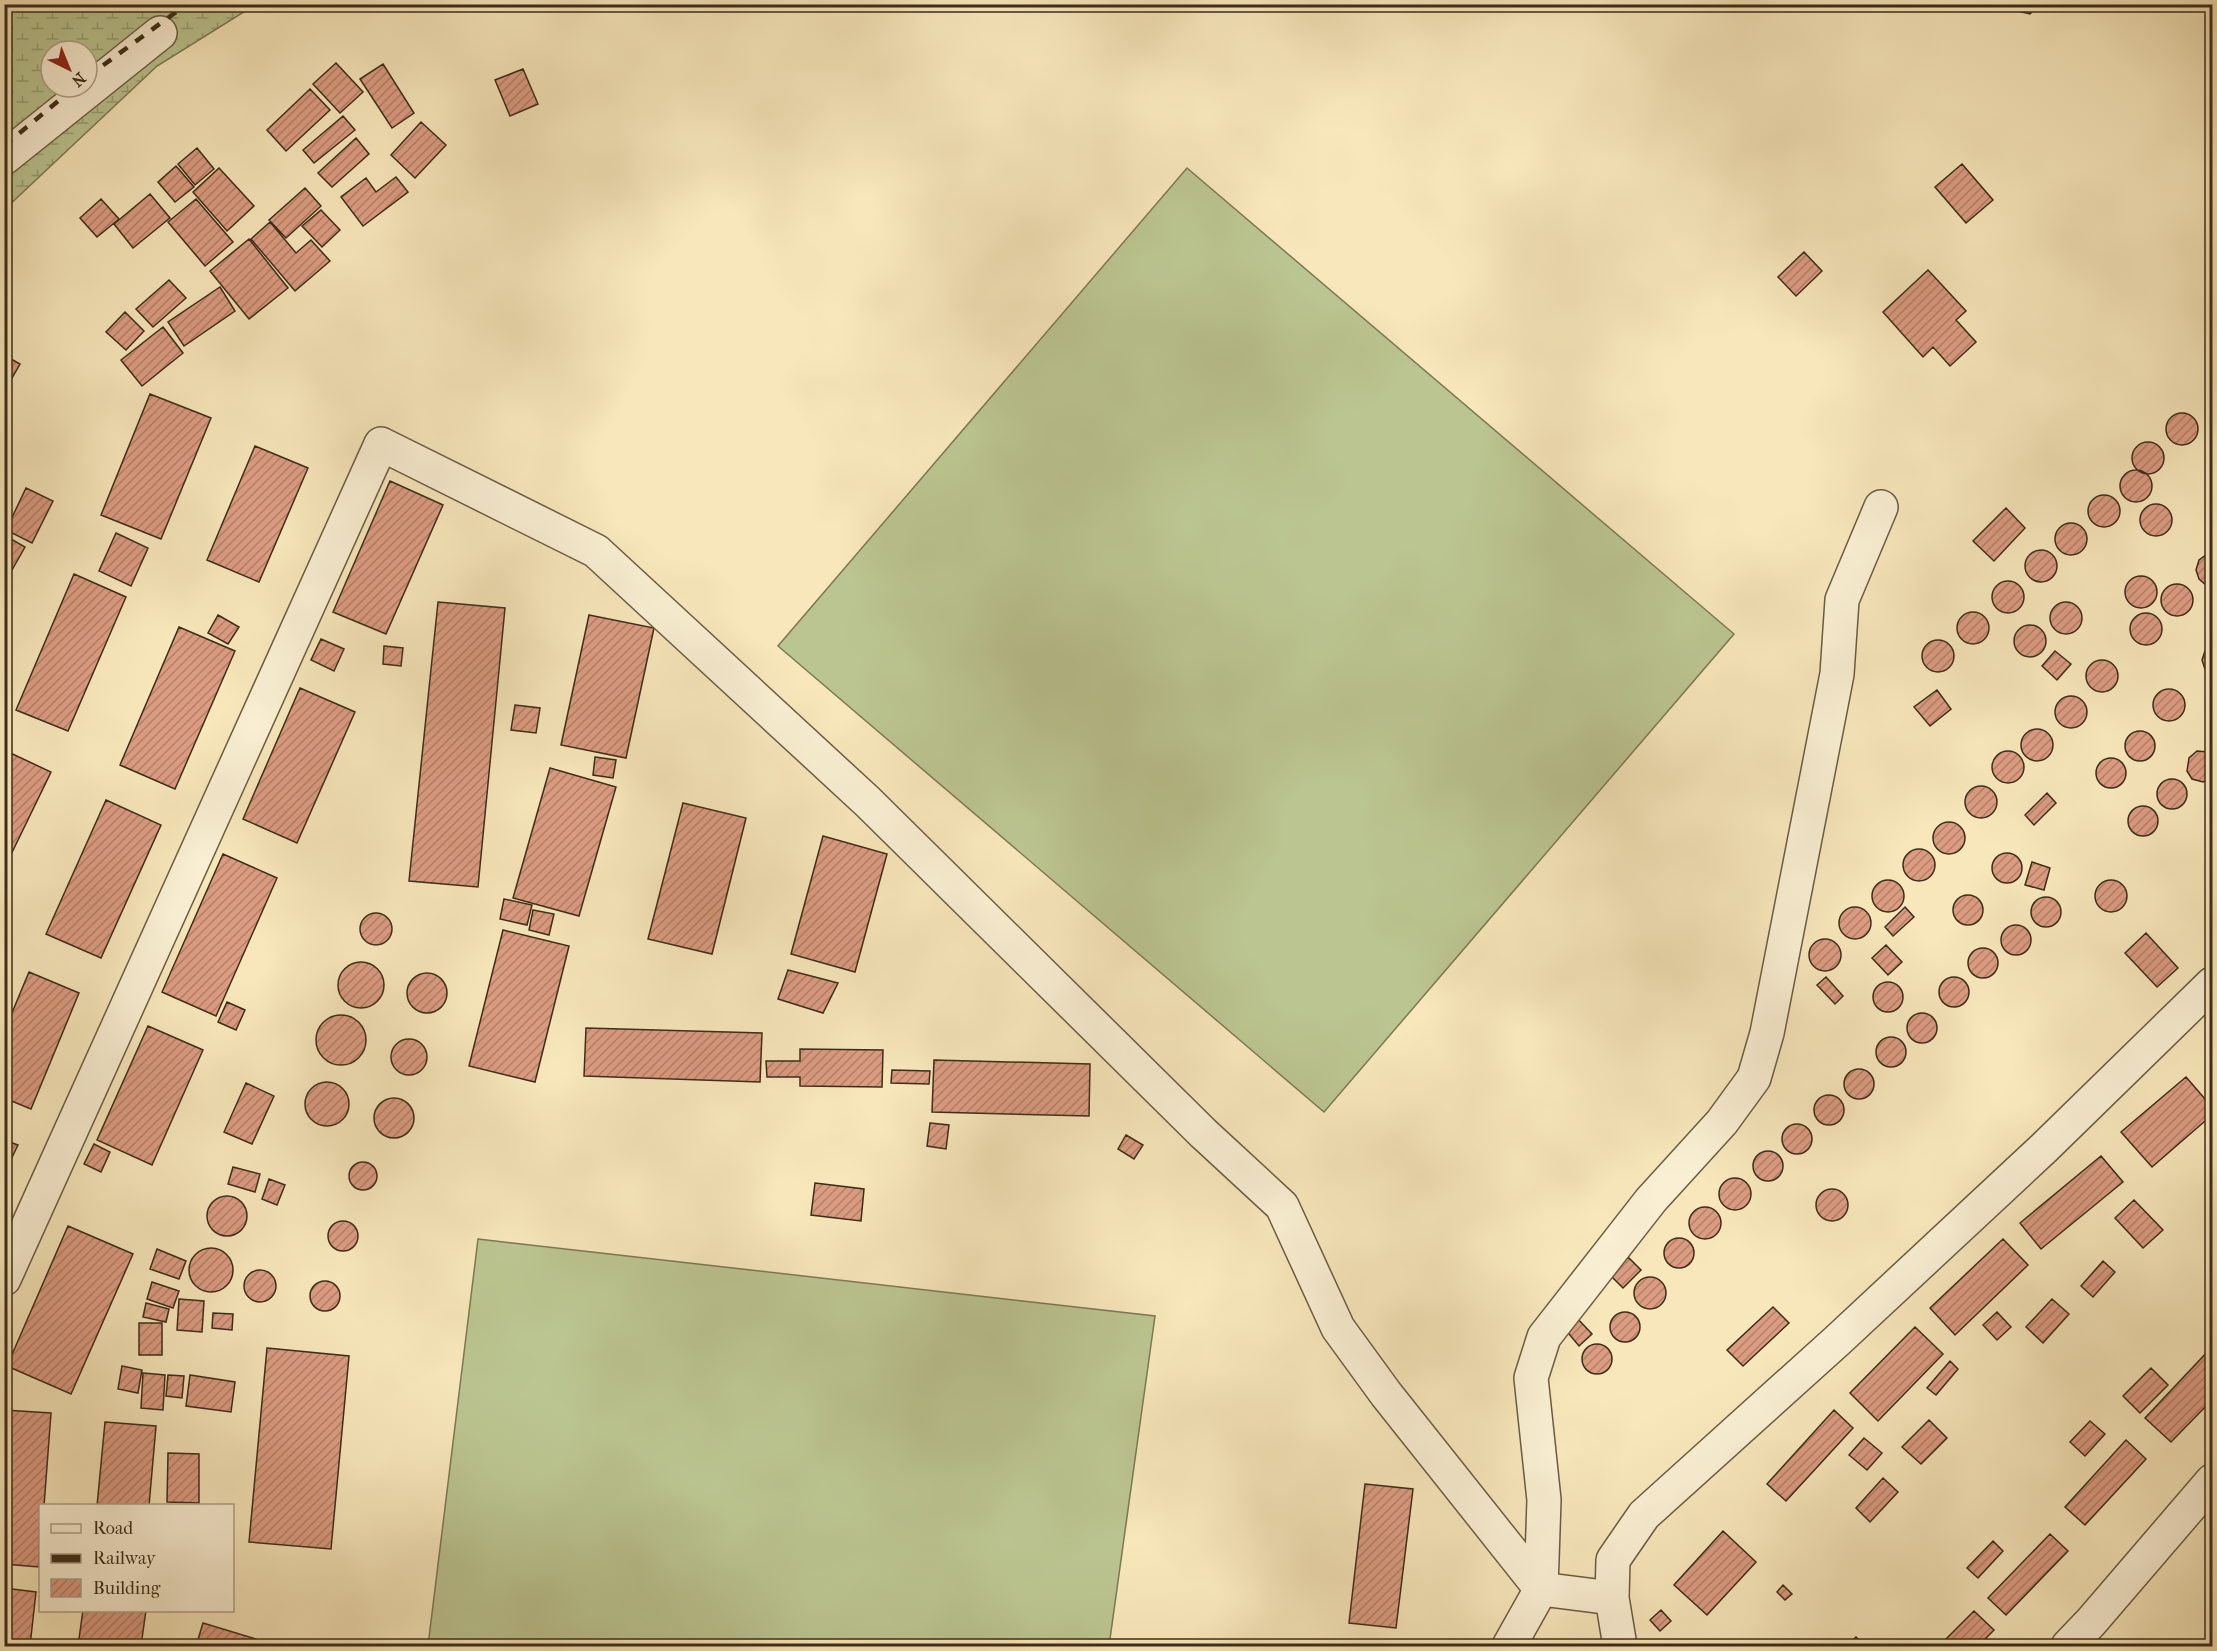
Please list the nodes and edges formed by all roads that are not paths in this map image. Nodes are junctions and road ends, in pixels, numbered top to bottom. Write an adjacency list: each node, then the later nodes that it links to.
1 (160, 33): 2 (street)
2 (4, 158)
3 (1881, 507): 7 (street)
4 (2212, 984): 8 (street)
5 (4, 1279): 7 (street)
6 (2212, 1481): 11 (street)
7 (1540, 1588): 8 (street); 9 (street)
8 (1612, 1598): 10 (street)
9 (1509, 1647)
10 (1620, 1647)
11 (2068, 1647)

